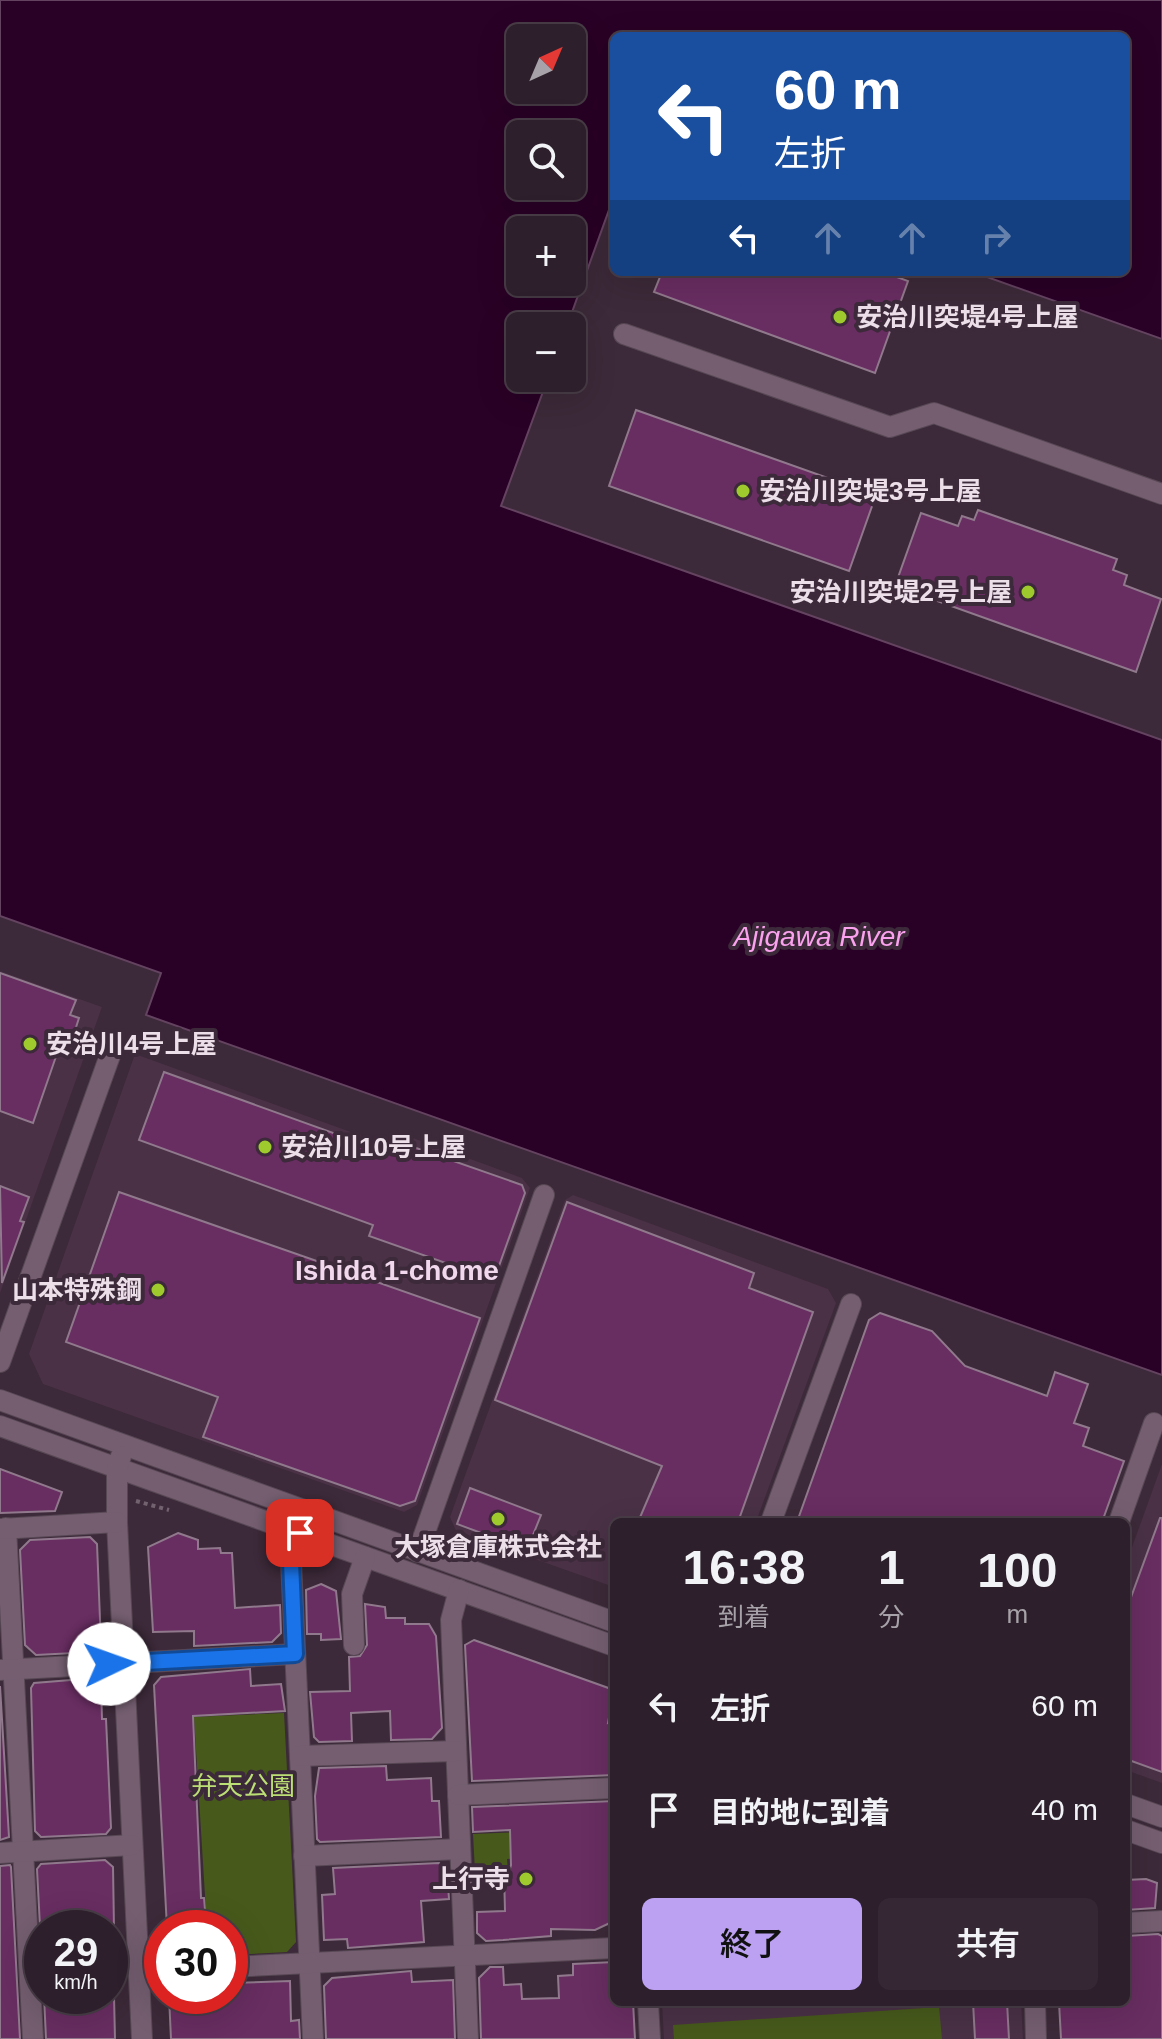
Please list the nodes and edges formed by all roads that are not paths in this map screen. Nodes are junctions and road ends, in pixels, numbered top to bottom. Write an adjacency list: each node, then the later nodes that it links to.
1 (624, 334): 2 (street)
2 (1162, 494)
3 (113, 1047): 6 (street)
4 (544, 1195): 17 (street)
5 (851, 1304): 12 (street)
6 (0, 1362)
7 (0, 1400): 10 (street)
8 (1154, 1423): 13 (street)
9 (0, 1426): 11 (street)
10 (125, 1445): 11 (street); 17 (street)
11 (117, 1468): 14 (street); 16 (street)
12 (772, 1518)
13 (1120, 1518)
14 (117, 1522): 15 (street); 24 (street)
15 (3, 1529): 25 (street)
16 (300, 1533): 18 (street); 23 (street)
17 (418, 1552): 20 (street)
18 (365, 1557): 19 (street); 21 (street)
19 (459, 1590): 22 (street); 26 (street)
20 (610, 1621)
21 (354, 1645)
22 (610, 1645)
23 (295, 1654): 24 (street); 27 (street)
24 (123, 1663): 25 (street); 34 (street)
25 (8, 1669): 36 (street)
26 (456, 1751): 27 (street); 29 (street)
27 (300, 1756): 38 (street)
28 (610, 1788): 29 (street)
29 (458, 1795): 35 (street)
30 (1130, 1805): 31 (street)
31 (1162, 1817)
32 (1130, 1831): 33 (street)
33 (1162, 1843)
34 (132, 1845): 36 (street); 45 (street)
35 (460, 1849): 38 (street); 42 (street)
36 (23, 1851): 37 (street); 49 (street)
37 (0, 1853)
38 (304, 1856): 43 (street)
39 (1162, 1921): 40 (street)
40 (1130, 1923)
41 (610, 1948): 42 (street)
42 (464, 1957): 43 (street); 52 (street)
43 (310, 1962): 44 (street); 51 (street)
44 (248, 1966)
45 (140, 1972): 46 (street); 50 (street)
46 (144, 1972)
47 (648, 2006): 53 (street)
48 (1035, 2006): 54 (street)
49 (33, 2039)
50 (142, 2039)
51 (313, 2039)
52 (468, 2039)
53 (650, 2039)
54 (1036, 2039)

